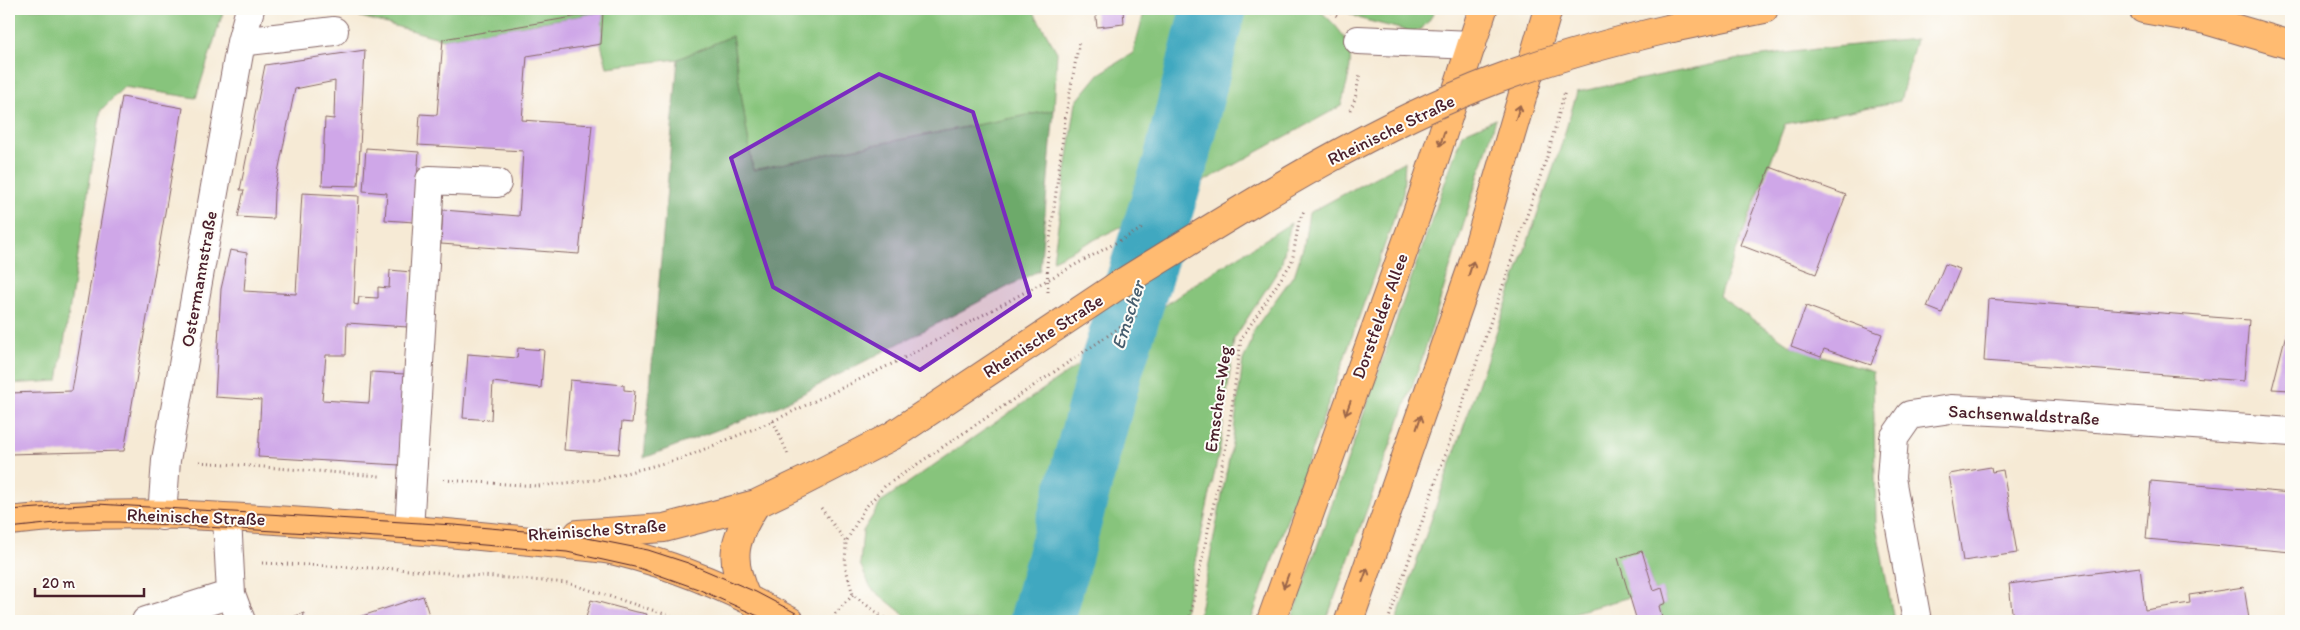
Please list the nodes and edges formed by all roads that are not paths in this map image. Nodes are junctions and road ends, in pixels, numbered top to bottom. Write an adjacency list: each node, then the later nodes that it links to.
1 (250, 9): 8 (street, Ostermannstraße)
2 (1483, 9): 9 (main road, Dorstfelder Allee)
3 (1548, 9): 25 (main road, one-way to 3)
4 (1764, 9): 13 (main road, Rheinische Straße, bridge)
5 (2143, 9): 10 (main road)
6 (334, 31): 8 (street)
7 (1358, 40): 9 (street)
8 (241, 42): 14 (street, Ostermannstraße)
9 (1472, 45): 24 (main road, Dorstfelder Allee, one-way to 24)
10 (2291, 45)
11 (497, 183): 17 (street)
12 (2291, 432): 26 (street, Sachsenwaldstraße)
13 (756, 504): 18 (main road, Rheinische Straße); 20 (main road)
14 (162, 516): 15 (main road, Rheinische Straße); 16 (main road, Rheinische Straße)
15 (227, 518): 17 (main road, Rheinische Straße); 19 (street)
16 (9, 521)
17 (409, 530): 18 (main road, Rheinische Straße)
18 (474, 534): 20 (main road, Rheinische Straße)
19 (230, 594): 21 (street); 22 (street)
20 (746, 597): 23 (main road, Rheinische Straße)
21 (146, 621)
22 (241, 621)
23 (790, 621)
24 (1271, 621)
25 (1349, 621)
26 (1917, 621)

